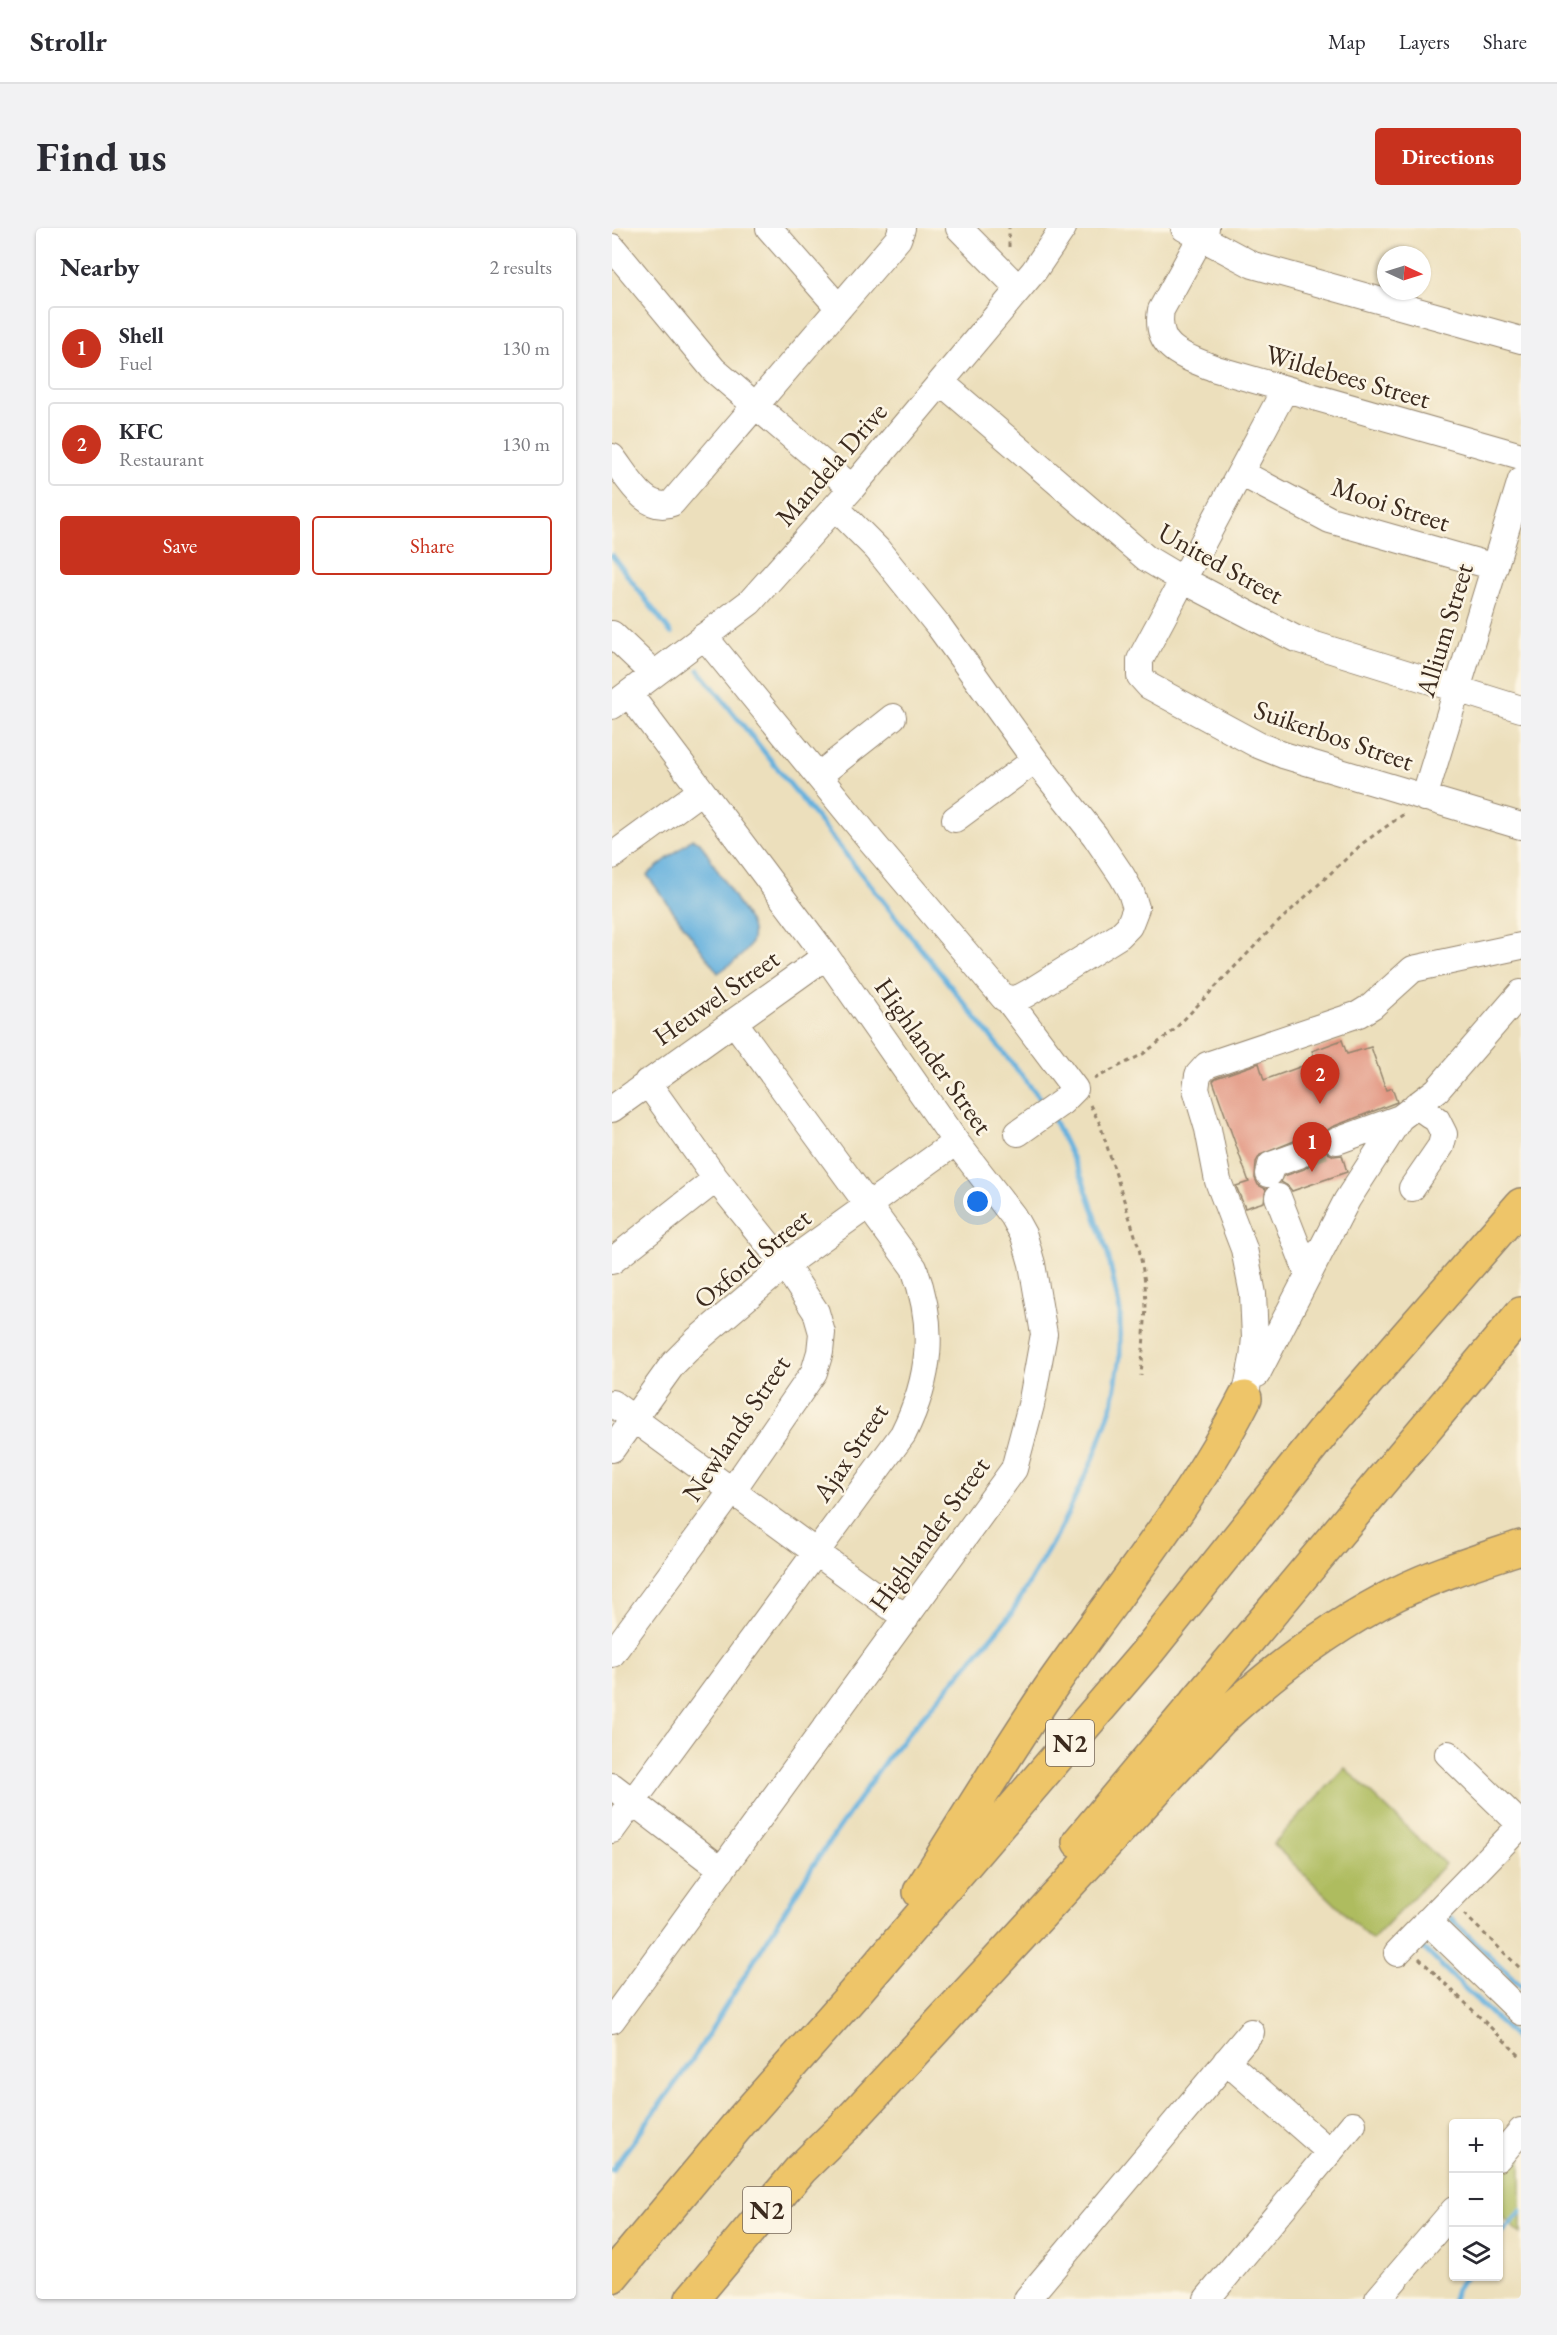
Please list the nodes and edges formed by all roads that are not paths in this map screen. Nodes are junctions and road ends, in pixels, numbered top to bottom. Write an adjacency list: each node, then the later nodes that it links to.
1 (769, 228): 8 (street)
2 (902, 228): 8 (street)
3 (959, 228): 7 (street)
4 (1063, 228): 7 (street, Mandela Drive)
5 (1197, 231): 9 (street); 11 (street, Wildebees Street)
6 (612, 247): 12 (street)
7 (1019, 289): 10 (street, Mandela Drive)
8 (839, 308): 12 (street)
9 (1521, 340)
10 (941, 382): 17 (street, Mandela Drive); 20 (street, United Street)
11 (1285, 389): 13 (street, Wildebees Street); 15 (street)
12 (754, 406): 14 (street); 17 (street)
13 (1521, 456)
14 (612, 457)
15 (1241, 473): 19 (street, Mooi Street); 20 (street)
16 (1521, 480): 19 (street, Allium Street)
17 (852, 488): 18 (street, Mandela Drive)
18 (835, 507): 22 (street, Mandela Drive); 28 (street)
19 (1495, 567): 24 (street, Allium Street)
20 (1183, 580): 24 (street, United Street); 31 (street, Suikerbos Street)
21 (612, 634): 23 (street)
22 (700, 639): 23 (street, Mandela Drive); 29 (street)
23 (659, 669): 25 (street, Mandela Drive)
24 (1457, 690): 26 (street, United Street); 31 (street, Allium Street)
25 (621, 700): 30 (street, Highlander Street)
26 (1521, 709)
27 (893, 717): 29 (street)
28 (1035, 760): 32 (street); 38 (street)
29 (818, 776): 38 (street)
30 (701, 791): 34 (street); 36 (street, Highlander Street)
31 (1424, 798): 33 (street, Suikerbos Street)
32 (955, 819)
33 (1521, 826)
34 (612, 856)
35 (1521, 946): 55 (street)
36 (826, 956): 39 (street, Heuwel Street); 45 (street, Highlander Street)
37 (1521, 993): 42 (street)
38 (1008, 1000): 43 (street)
39 (735, 1023): 40 (street, Heuwel Street); 49 (street, Ajax Street)
40 (646, 1082): 41 (street, Heuwel Street); 47 (street, Newlands Street)
41 (612, 1109)
42 (1408, 1111): 44 (street); 48 (street); 53 (street)
43 (1018, 1132)
44 (1337, 1141)
45 (956, 1142): 49 (street, Oxford Street); 62 (street, Highlander Street)
46 (1299, 1155): 53 (street)
47 (716, 1179): 51 (street); 52 (street, Newlands Street)
48 (1412, 1188)
49 (869, 1205): 52 (street, Oxford Street); 61 (street, Ajax Street)
50 (1521, 1205): 72 (highway, N2)
51 (612, 1262)
52 (785, 1265): 57 (street, Oxford Street); 59 (street, Newlands Street)
53 (1308, 1274): 55 (street)
54 (1521, 1314): 78 (highway, N2)
55 (1245, 1398): 72 (highway)
56 (612, 1403): 57 (street)
57 (633, 1419): 58 (street, Oxford Street); 59 (street)
58 (612, 1449)
59 (732, 1491): 61 (street); 63 (street, Newlands Street)
60 (1521, 1547): 78 (highway)
61 (817, 1553): 62 (street); 66 (street, Ajax Street)
62 (906, 1618): 69 (street, Highlander Street)
63 (612, 1654)
64 (1448, 1754): 67 (street)
65 (612, 1786): 66 (street)
66 (633, 1802): 68 (street, Ajax Street); 69 (street)
67 (1521, 1825): 70 (street)
68 (612, 1830)
69 (722, 1870): 74 (street, Highlander Street)
70 (1427, 1921): 71 (street); 73 (street)
71 (1401, 1949)
72 (852, 1996): 83 (highway, N2)
73 (1521, 2012)
74 (612, 2020)
75 (1251, 2032): 76 (street)
76 (1226, 2061): 80 (street); 85 (street)
77 (1353, 2124): 80 (street)
78 (846, 2125): 84 (highway, N2)
79 (1521, 2132): 81 (street)
80 (1330, 2151): 86 (street)
81 (1503, 2152)
82 (1449, 2216): 87 (street)
83 (612, 2276)
84 (692, 2299)
85 (1027, 2299)
86 (1207, 2299)
87 (1378, 2299)

